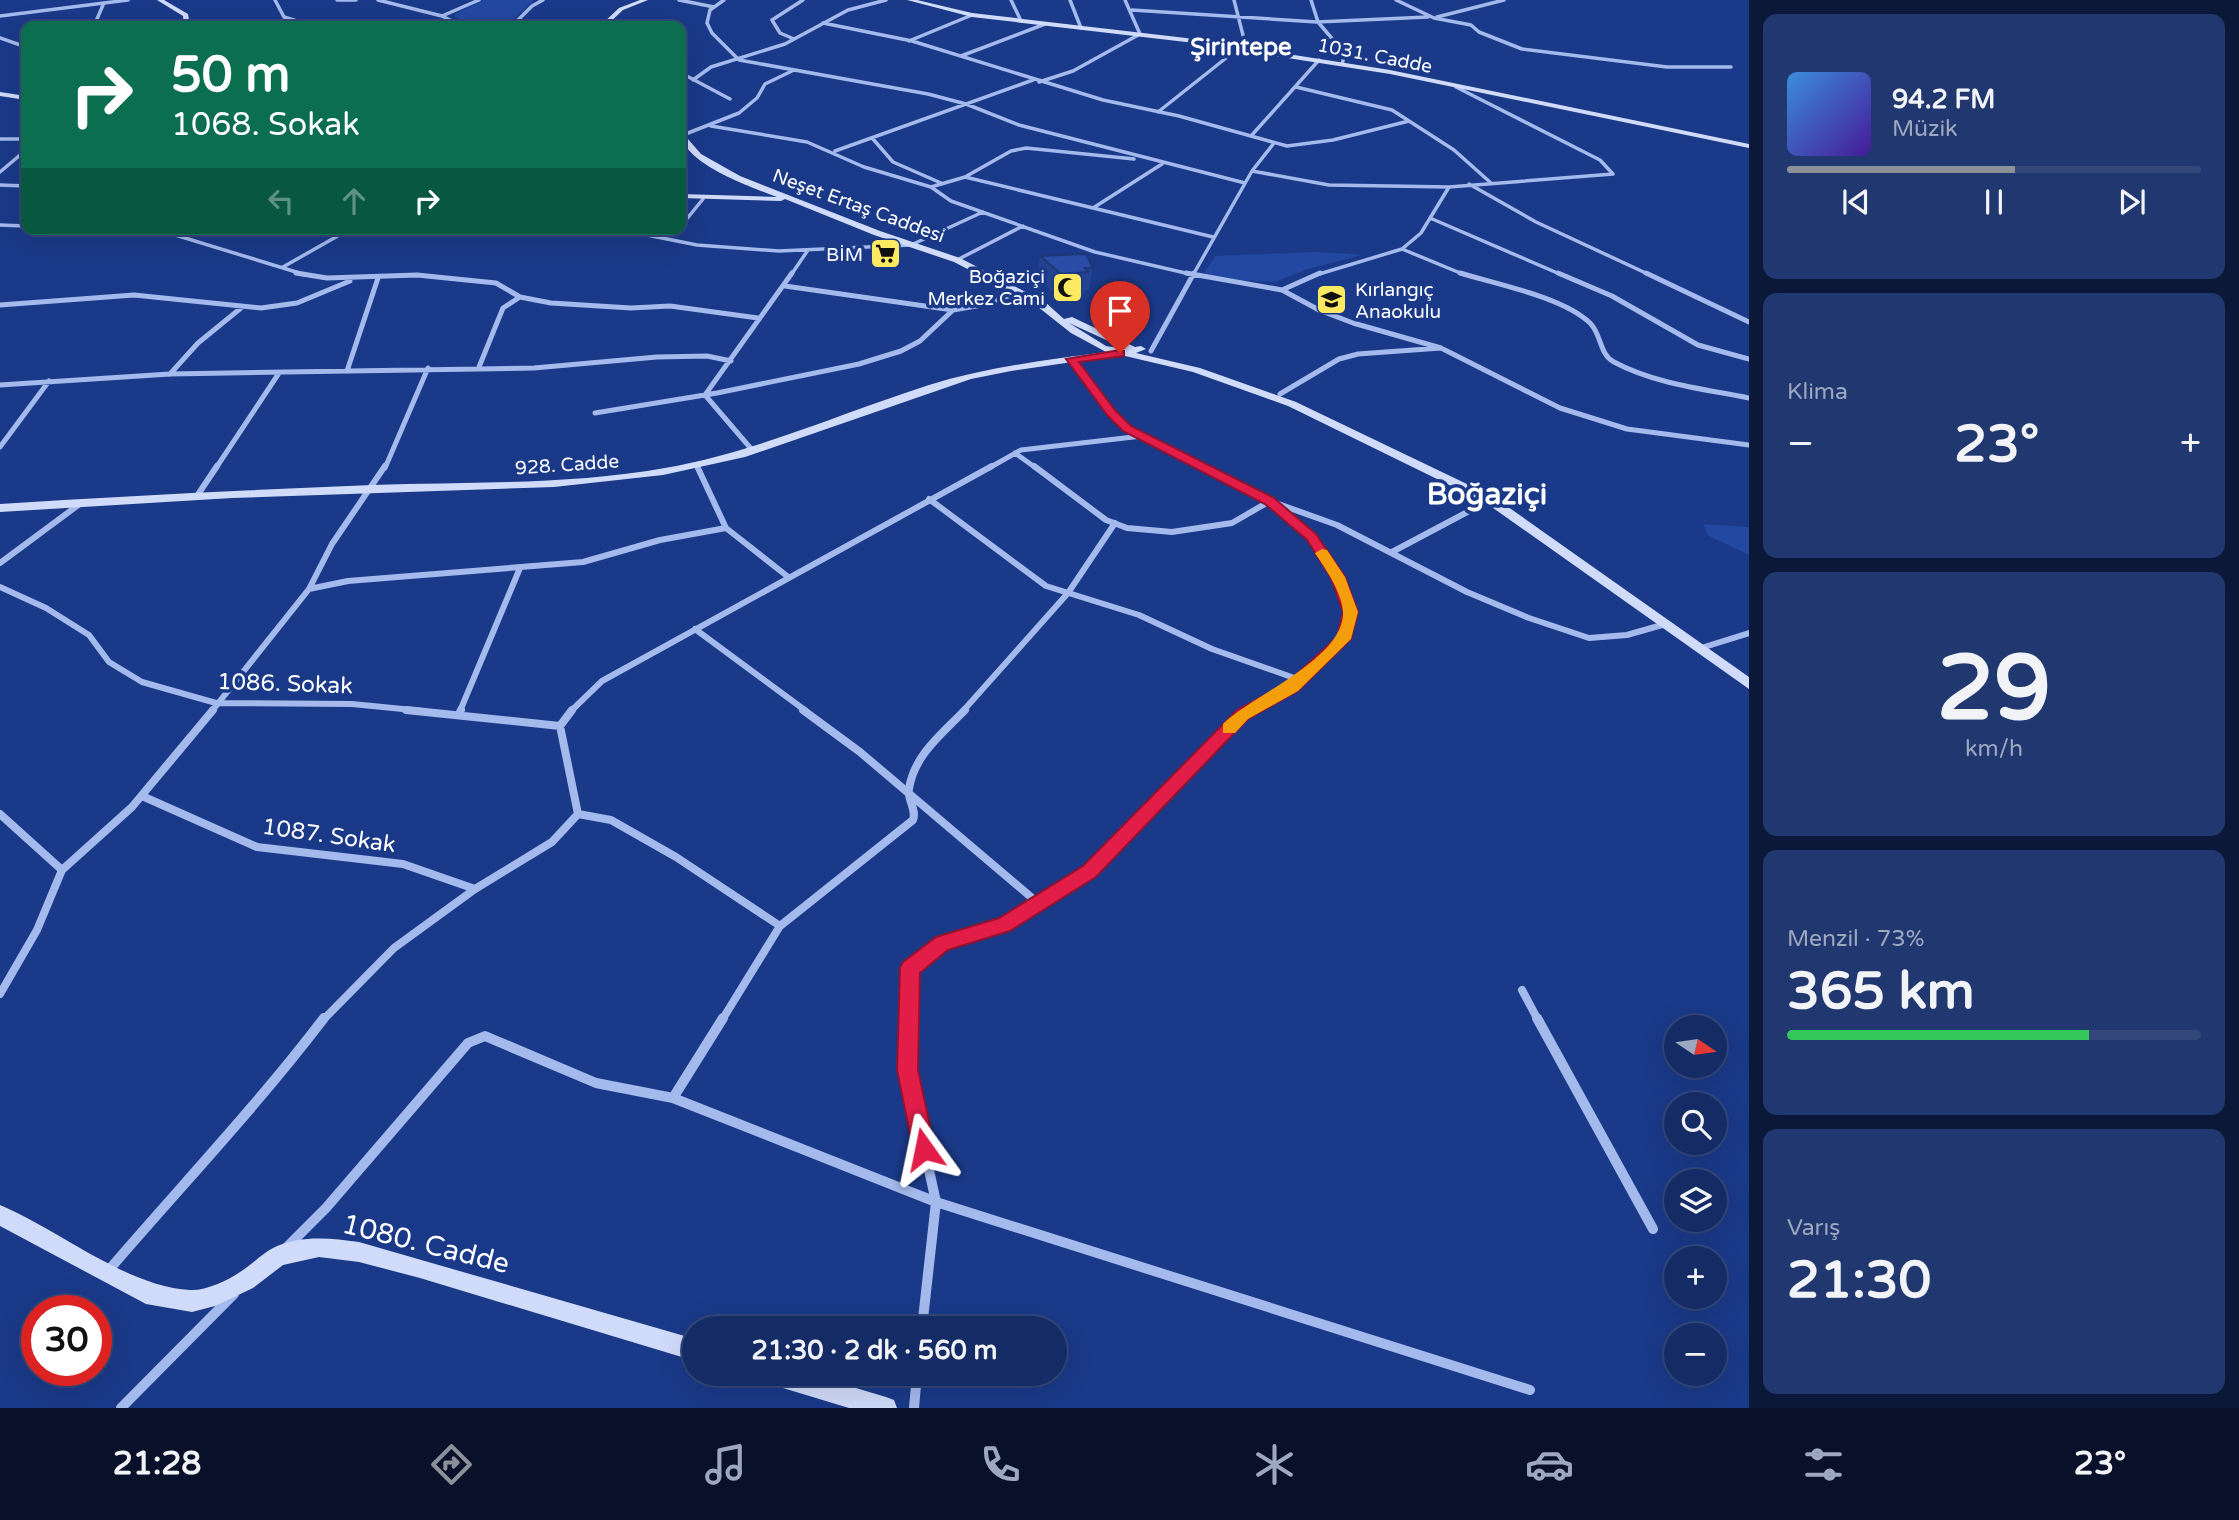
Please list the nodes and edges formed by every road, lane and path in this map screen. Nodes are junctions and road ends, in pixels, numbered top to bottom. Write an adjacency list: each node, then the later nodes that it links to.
1 (65, 0): 27 (street)
2 (128, 0): 25 (street)
3 (160, 0): 35 (street)
4 (275, 0): 36 (street)
5 (337, 0): 6 (street)
6 (356, 0)
7 (378, 0): 31 (street)
8 (479, 0): 31 (street)
9 (543, 0): 38 (street)
10 (645, 0): 39 (street)
11 (679, 0): 26 (street)
12 (724, 0): 26 (street)
13 (803, 0): 47 (street)
14 (886, 0): 42 (street)
15 (910, 0): 29 (street, 1031. Cadde)
16 (1011, 0): 40 (street)
17 (1070, 0): 44 (street)
18 (1125, 0): 28 (street)
19 (1234, 0): 33 (street)
20 (1311, 0): 41 (street)
21 (1396, 0): 32 (street)
22 (1489, 0): 24 (street)
23 (1504, 0): 24 (street)
24 (1498, 2): 32 (street)
25 (103, 5): 27 (street); 34 (street)
26 (714, 7): 54 (street)
27 (66, 10): 30 (street)
28 (1132, 10): 33 (street); 45 (street)
29 (972, 15): 40 (street, 1031. Cadde); 48 (street)
30 (0, 16)
31 (442, 16): 37 (street)
32 (1433, 17): 41 (street); 57 (street)
33 (1241, 18): 41 (street); 52 (street)
34 (96, 21)
35 (187, 21)
36 (297, 21)
37 (452, 21)
38 (517, 21)
39 (608, 21)
40 (1021, 22): 43 (street, 1031. Cadde)
41 (1318, 22): 56 (street)
42 (823, 23): 47 (street); 48 (street)
43 (1045, 24): 44 (street, 1031. Cadde); 53 (street)
44 (1081, 28): 45 (street, 1031. Cadde)
45 (1140, 34): 52 (street, 1031. Cadde); 62 (street)
46 (0, 38): 49 (street)
47 (794, 39): 54 (street)
48 (909, 41): 53 (street)
49 (17, 45): 50 (street); 51 (street)
50 (9, 46)
51 (21, 46)
52 (1237, 48): 55 (street, 1031. Cadde); 69 (street)
53 (960, 57): 61 (street)
54 (735, 58): 58 (street); 60 (street)
55 (1319, 60): 56 (street, 1031. Cadde); 63 (street)
56 (1342, 64): 64 (street, 1031. Cadde)
57 (1731, 67)
58 (796, 69): 68 (street); 71 (street)
59 (686, 76): 60 (street)
60 (693, 80): 67 (street)
61 (1033, 80): 62 (street); 68 (street)
62 (1040, 82): 69 (street)
63 (1296, 87): 70 (street); 73 (street)
64 (1456, 87): 79 (street, 1031. Cadde); 89 (street)
65 (0, 94): 66 (street)
66 (21, 97)
67 (730, 99)
68 (966, 104): 76 (street); 82 (street)
69 (1158, 112): 73 (street)
70 (1409, 121): 78 (street); 89 (street)
71 (711, 126): 72 (street); 80 (street)
72 (686, 133)
73 (1251, 136): 78 (street)
74 (0, 139): 75 (street)
75 (21, 139)
76 (873, 139): 80 (street); 87 (street)
77 (686, 140): 97 (street, Neşet Ertaş Caddesi)
78 (1274, 143): 84 (street)
79 (1749, 146)
80 (834, 152): 93 (street)
81 (21, 154): 85 (street)
82 (1140, 159): 83 (street); 86 (street)
83 (1162, 164): 88 (street); 98 (street)
84 (1252, 171): 88 (street); 94 (street)
85 (0, 172)
86 (965, 177): 87 (street); 98 (street)
87 (942, 183): 93 (street)
88 (1245, 183): 109 (street)
89 (1491, 183): 90 (street)
90 (1469, 184): 94 (street); 128 (street)
91 (0, 185): 92 (street)
92 (21, 186)
93 (931, 187): 99 (street)
94 (1449, 187): 100 (street)
95 (686, 197): 96 (street)
96 (703, 199): 97 (street); 101 (street)
97 (790, 199): 111 (street, Neşet Ertaş Caddesi)
98 (1093, 208): 109 (street)
99 (983, 212): 104 (street); 111 (street)
100 (1430, 218): 112 (street); 133 (street)
101 (686, 219)
102 (0, 225): 103 (street)
103 (21, 226)
104 (1023, 226): 114 (street); 116 (street)
105 (176, 235): 115 (street)
106 (340, 235): 115 (street)
107 (648, 235): 110 (street)
108 (672, 235): 110 (street)
109 (1213, 237): 116 (street)
110 (669, 239): 113 (street)
111 (911, 245): 113 (street); 114 (street, Neşet Ertaş Caddesi)
112 (1402, 248): 120 (street); 144 (street)
113 (808, 250): 119 (street)
114 (957, 260): 121 (street, Neşet Ertaş Caddesi)
115 (284, 267): 118 (street)
116 (1191, 275): 120 (street); 130 (street)
117 (378, 278): 118 (street); 122 (street); 137 (street)
118 (356, 279): 125 (street)
119 (785, 286): 126 (street); 127 (street)
120 (1282, 290): 129 (street)
121 (1020, 292): 123 (street, Neşet Ertaş Caddesi); 126 (street)
122 (520, 297): 127 (street); 135 (street)
123 (1035, 300): 130 (street, Neşet Ertaş Caddesi); 131 (street, Neşet Ertaş Caddesi)
124 (0, 305): 125 (street)
125 (241, 308): 139 (street)
126 (953, 310): 143 (street)
127 (758, 318): 134 (street)
128 (1749, 322)
129 (1441, 348): 142 (street); 148 (street)
130 (1146, 350): 131 (street, 928. Cadde); 142 (street, Neşet Ertaş Caddesi)
131 (1120, 353): 132 (street, 928. Cadde); 145 (street, Neşet Ertaş Caddesi)
132 (1072, 359): 147 (street); 150 (street, 928. Cadde)
133 (1749, 359)
134 (731, 361): 135 (street); 143 (street)
135 (479, 367): 136 (street)
136 (428, 368): 137 (street); 153 (street)
137 (347, 371): 138 (street)
138 (279, 373): 139 (street); 154 (street)
139 (170, 374): 140 (street)
140 (49, 381): 141 (street); 149 (street)
141 (0, 385)
142 (1280, 394): 145 (street, Neşet Ertaş Caddesi)
143 (705, 395): 146 (street); 150 (street)
144 (1749, 398)
145 (1292, 404): 156 (street, Neşet Ertaş Caddesi)
146 (595, 413)
147 (1142, 436): 151 (street); 157 (street)
148 (1749, 445)
149 (0, 447)
150 (753, 451): 152 (street, 928. Cadde)
151 (1015, 453): 155 (street); 160 (street)
152 (697, 466): 153 (street, 928. Cadde); 161 (street)
153 (371, 489): 154 (street, 928. Cadde); 167 (street)
154 (197, 496): 158 (street, 928. Cadde)
155 (929, 499): 165 (street); 168 (street)
156 (1490, 500): 162 (street); 169 (street, Neşet Ertaş Caddesi)
157 (1270, 501): 160 (street); 162 (street); 173 (street)
158 (82, 502): 159 (street, 928. Cadde); 163 (street)
159 (0, 508)
160 (1115, 523): 168 (street)
161 (726, 528): 164 (street); 165 (street)
162 (1392, 552): 169 (street)
163 (0, 563)
164 (520, 568): 167 (street); 176 (street)
165 (787, 576): 170 (street)
166 (0, 587): 175 (street, 1086. Sokak)
167 (309, 589): 175 (street)
168 (1068, 593): 173 (street); 178 (street)
169 (1662, 625): 172 (street, Neşet Ertaş Caddesi)
170 (695, 629): 177 (street); 178 (street)
171 (1749, 633): 172 (street)
172 (1697, 649): 174 (street, Neşet Ertaş Caddesi)
173 (1300, 680): 184 (street)
174 (1749, 684)
175 (216, 703): 176 (street, 1086. Sokak); 179 (street)
176 (458, 714): 177 (street, 1086. Sokak)
177 (560, 726): 181 (street)
178 (908, 792): 184 (street); 185 (street)
179 (142, 796): 182 (street); 183 (street, 1087. Sokak)
180 (0, 814): 182 (street)
181 (579, 814): 183 (street); 185 (street)
182 (62, 870): 187 (street)
183 (475, 889): 193 (street)
184 (1038, 904): 189 (street)
185 (780, 926): 188 (street)
186 (1522, 990): 191 (street)
187 (0, 994)
188 (673, 1098): 189 (street); 192 (street)
189 (936, 1202): 195 (street); 199 (street)
190 (0, 1214): 193 (street, 1080. Cadde)
191 (1653, 1229)
192 (278, 1256): 194 (street, 1080. Cadde); 196 (street, 1080. Cadde)
193 (106, 1273): 194 (street, 1080. Cadde)
194 (246, 1281): 200 (street)
195 (923, 1316)
196 (682, 1346)
197 (813, 1386): 201 (street)
198 (916, 1386): 202 (street)
199 (1530, 1390)
200 (121, 1408)
201 (886, 1408)
202 (914, 1408)

